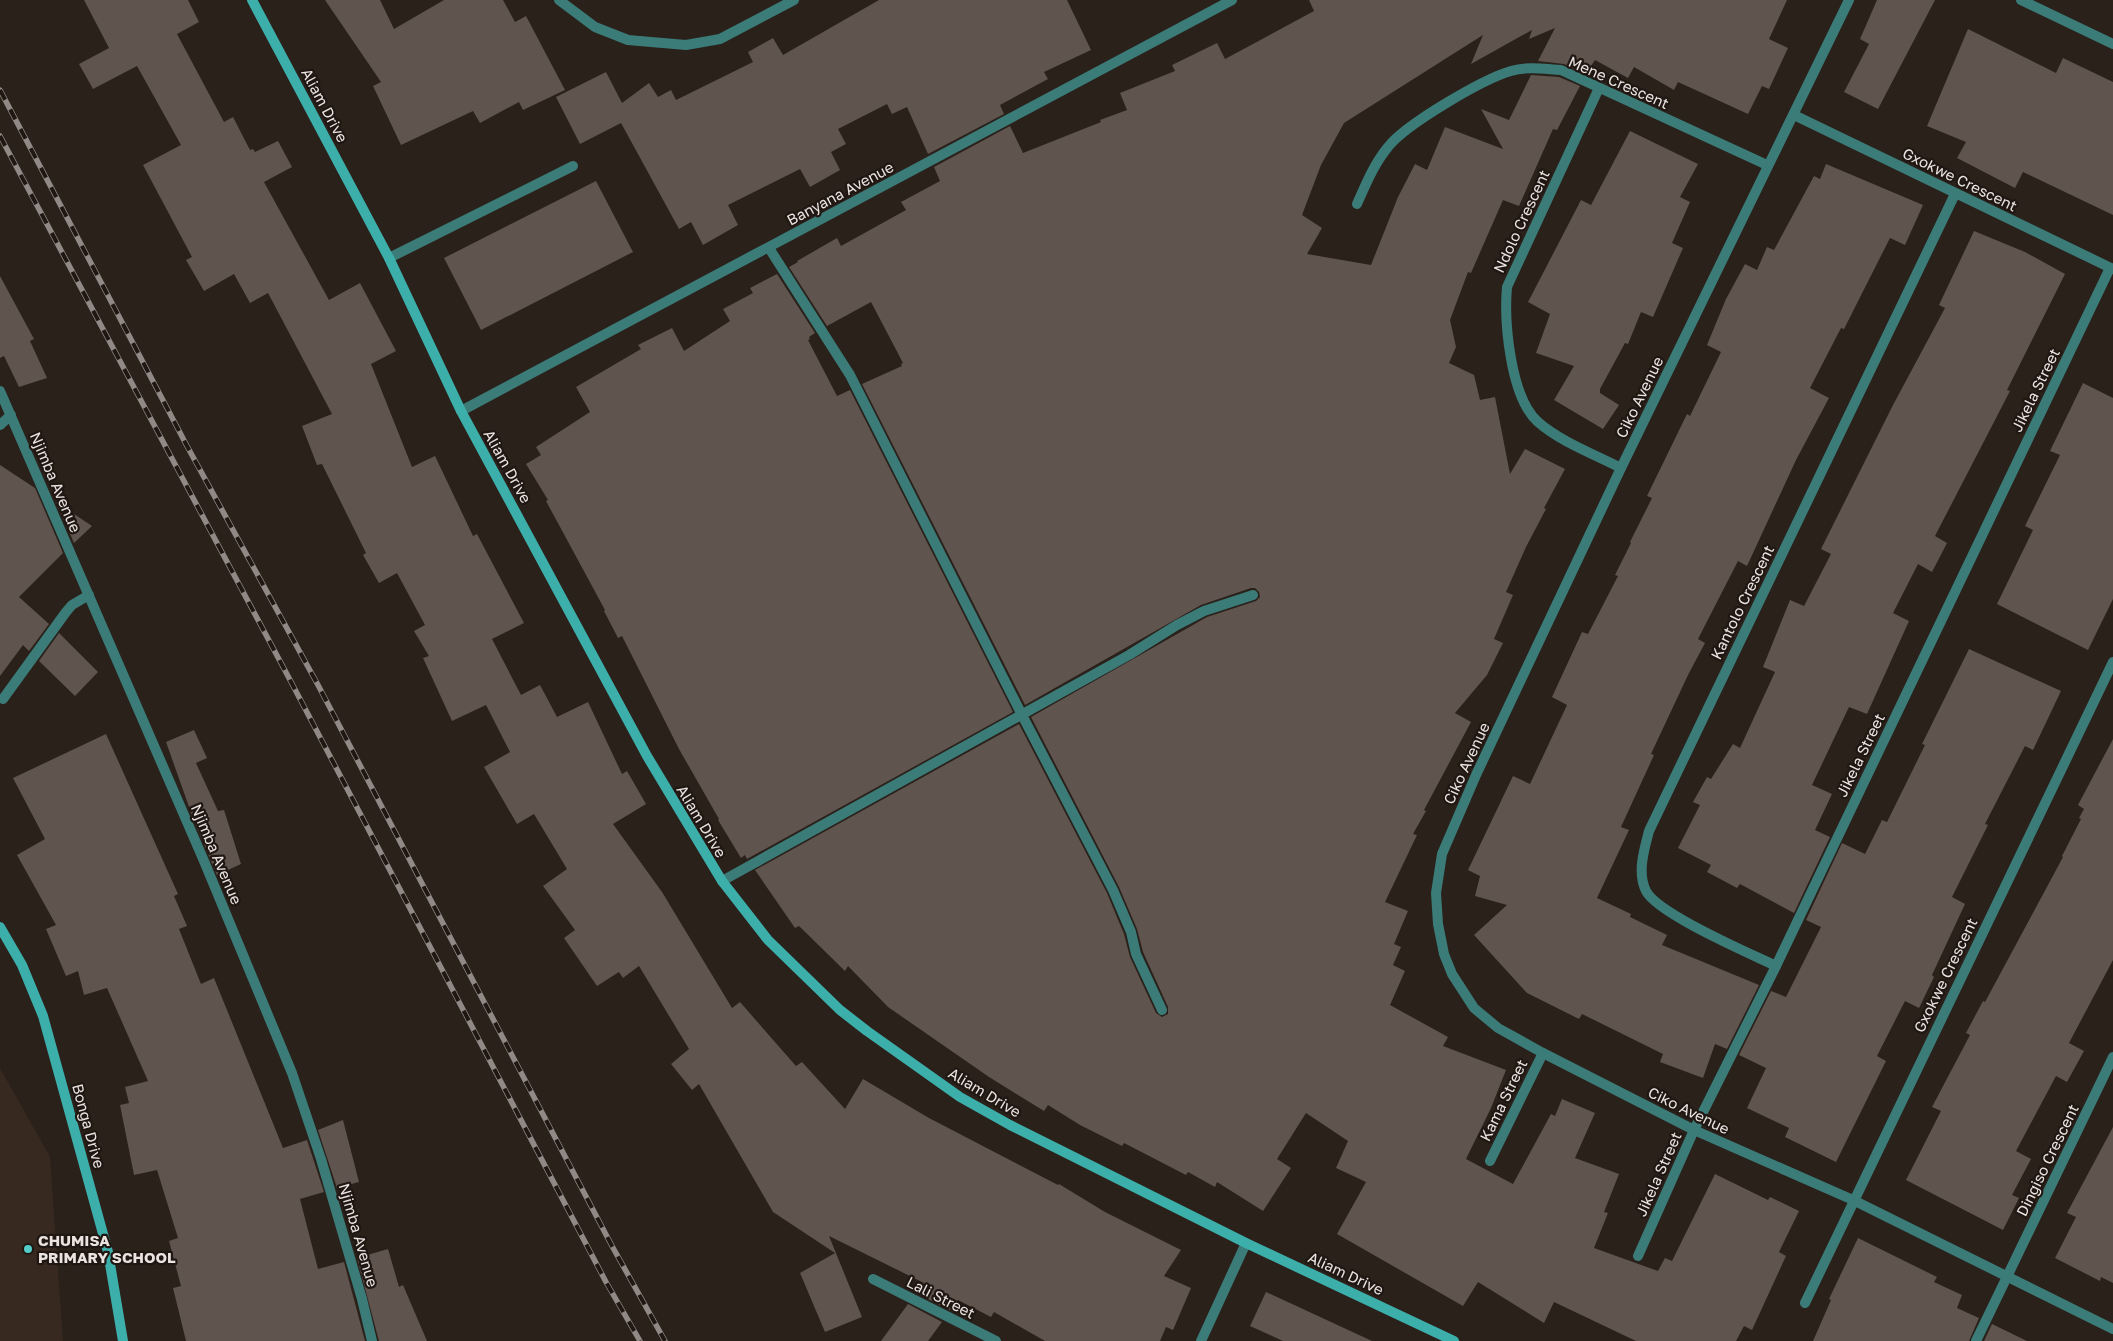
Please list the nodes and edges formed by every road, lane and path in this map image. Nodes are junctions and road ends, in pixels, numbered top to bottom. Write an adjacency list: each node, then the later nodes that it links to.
1 (252, 0): 15 (street, Aliam Drive)
2 (559, 0): 3 (street)
3 (794, 0)
4 (1232, 0): 14 (street, Banyana Avenue)
5 (1849, 0): 9 (street, Ciko Avenue)
6 (2021, 0): 7 (street)
7 (2113, 44)
8 (1599, 88): 10 (street, Mene Crescent); 13 (street, Mene Crescent); 21 (street, Ndolo Crescent)
9 (1794, 115): 10 (street, Ciko Avenue); 12 (street, Gxokwe Crescent)
10 (1767, 165): 21 (street, Ciko Avenue)
11 (573, 166): 15 (street)
12 (1955, 194): 16 (street, Gxokwe Crescent); 29 (street, Kantolo Crescent)
13 (1357, 204)
14 (769, 248): 18 (street, Banyana Avenue); 26 (street)
15 (389, 258): 18 (street, Aliam Drive)
16 (2112, 269): 29 (street, Jikela Street)
17 (0, 391): 19 (street, Njimba Avenue)
18 (461, 411): 27 (street, Aliam Drive)
19 (11, 415): 20 (street); 22 (street, Njimba Avenue)
20 (0, 425)
21 (1621, 468): 31 (street, Ciko Avenue)
22 (88, 595): 25 (street); 43 (street, Njimba Avenue)
23 (1254, 595): 26 (street)
24 (2113, 662): 35 (street, Gxokwe Crescent)
25 (3, 699)
26 (1022, 715): 27 (street); 30 (street)
27 (722, 881): 36 (street, Aliam Drive)
28 (0, 927): 42 (street, Bonga Drive)
29 (1776, 966): 33 (street, Jikela Street)
30 (1162, 1010)
31 (1543, 1053): 33 (street, Ciko Avenue); 34 (street, Kama Street)
32 (2113, 1057): 38 (street, Dingiso Crescent)
33 (1694, 1130): 35 (street, Ciko Avenue); 37 (street, Jikela Street)
34 (1490, 1161)
35 (1853, 1200): 38 (street, Ciko Avenue); 40 (street, Gxokwe Crescent)
36 (1246, 1243): 45 (street); 46 (street, Aliam Drive)
37 (1638, 1256)
38 (2007, 1275): 41 (street, Ciko Avenue); 47 (street)
39 (873, 1279): 44 (street, Lali Street)
40 (1805, 1302)
41 (2113, 1328)
42 (122, 1341)
43 (372, 1341)
44 (996, 1341)
45 (1202, 1341)
46 (1454, 1341)
47 (1976, 1341)

